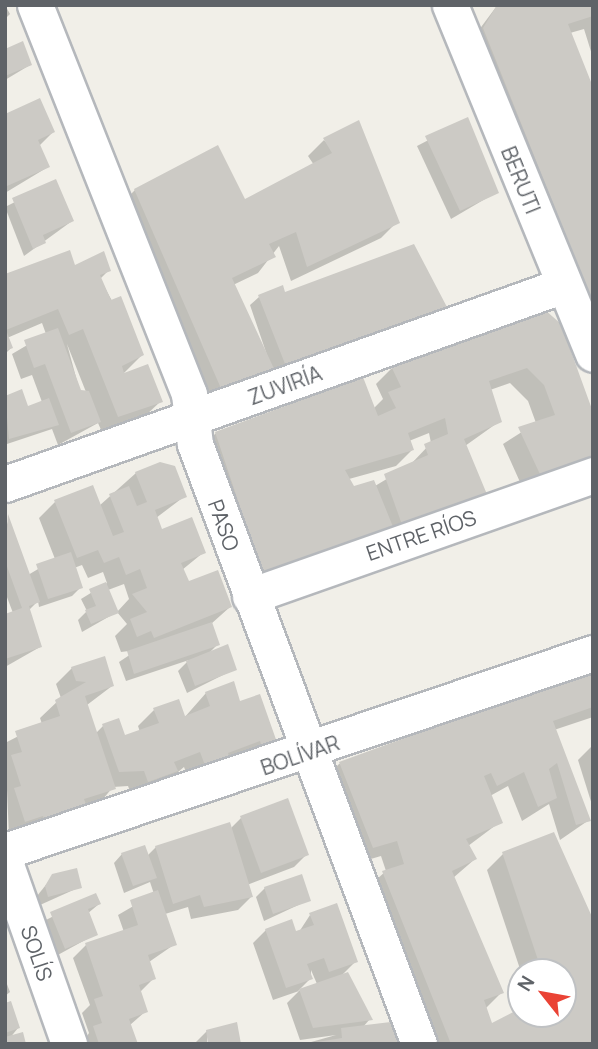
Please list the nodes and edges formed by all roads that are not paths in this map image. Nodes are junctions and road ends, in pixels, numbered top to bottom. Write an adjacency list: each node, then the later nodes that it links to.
1 (35, 5): 5 (street, PASO)
2 (450, 5): 3 (street, BERUTI)
3 (564, 285): 4 (street, BERUTI); 5 (street, ZUVIRÍA)
4 (593, 354)
5 (192, 418): 7 (street, ZUVIRÍA); 8 (street, PASO)
6 (593, 475): 8 (street, ENTRE RÍOS)
7 (5, 484)
8 (250, 596): 10 (street, PASO)
9 (593, 653): 10 (street, BOLÍVAR)
10 (307, 753): 11 (street, BOLÍVAR); 14 (street, PASO)
11 (5, 851)
12 (5, 862): 13 (street, SOLÍS)
13 (69, 1044)
14 (419, 1044)

